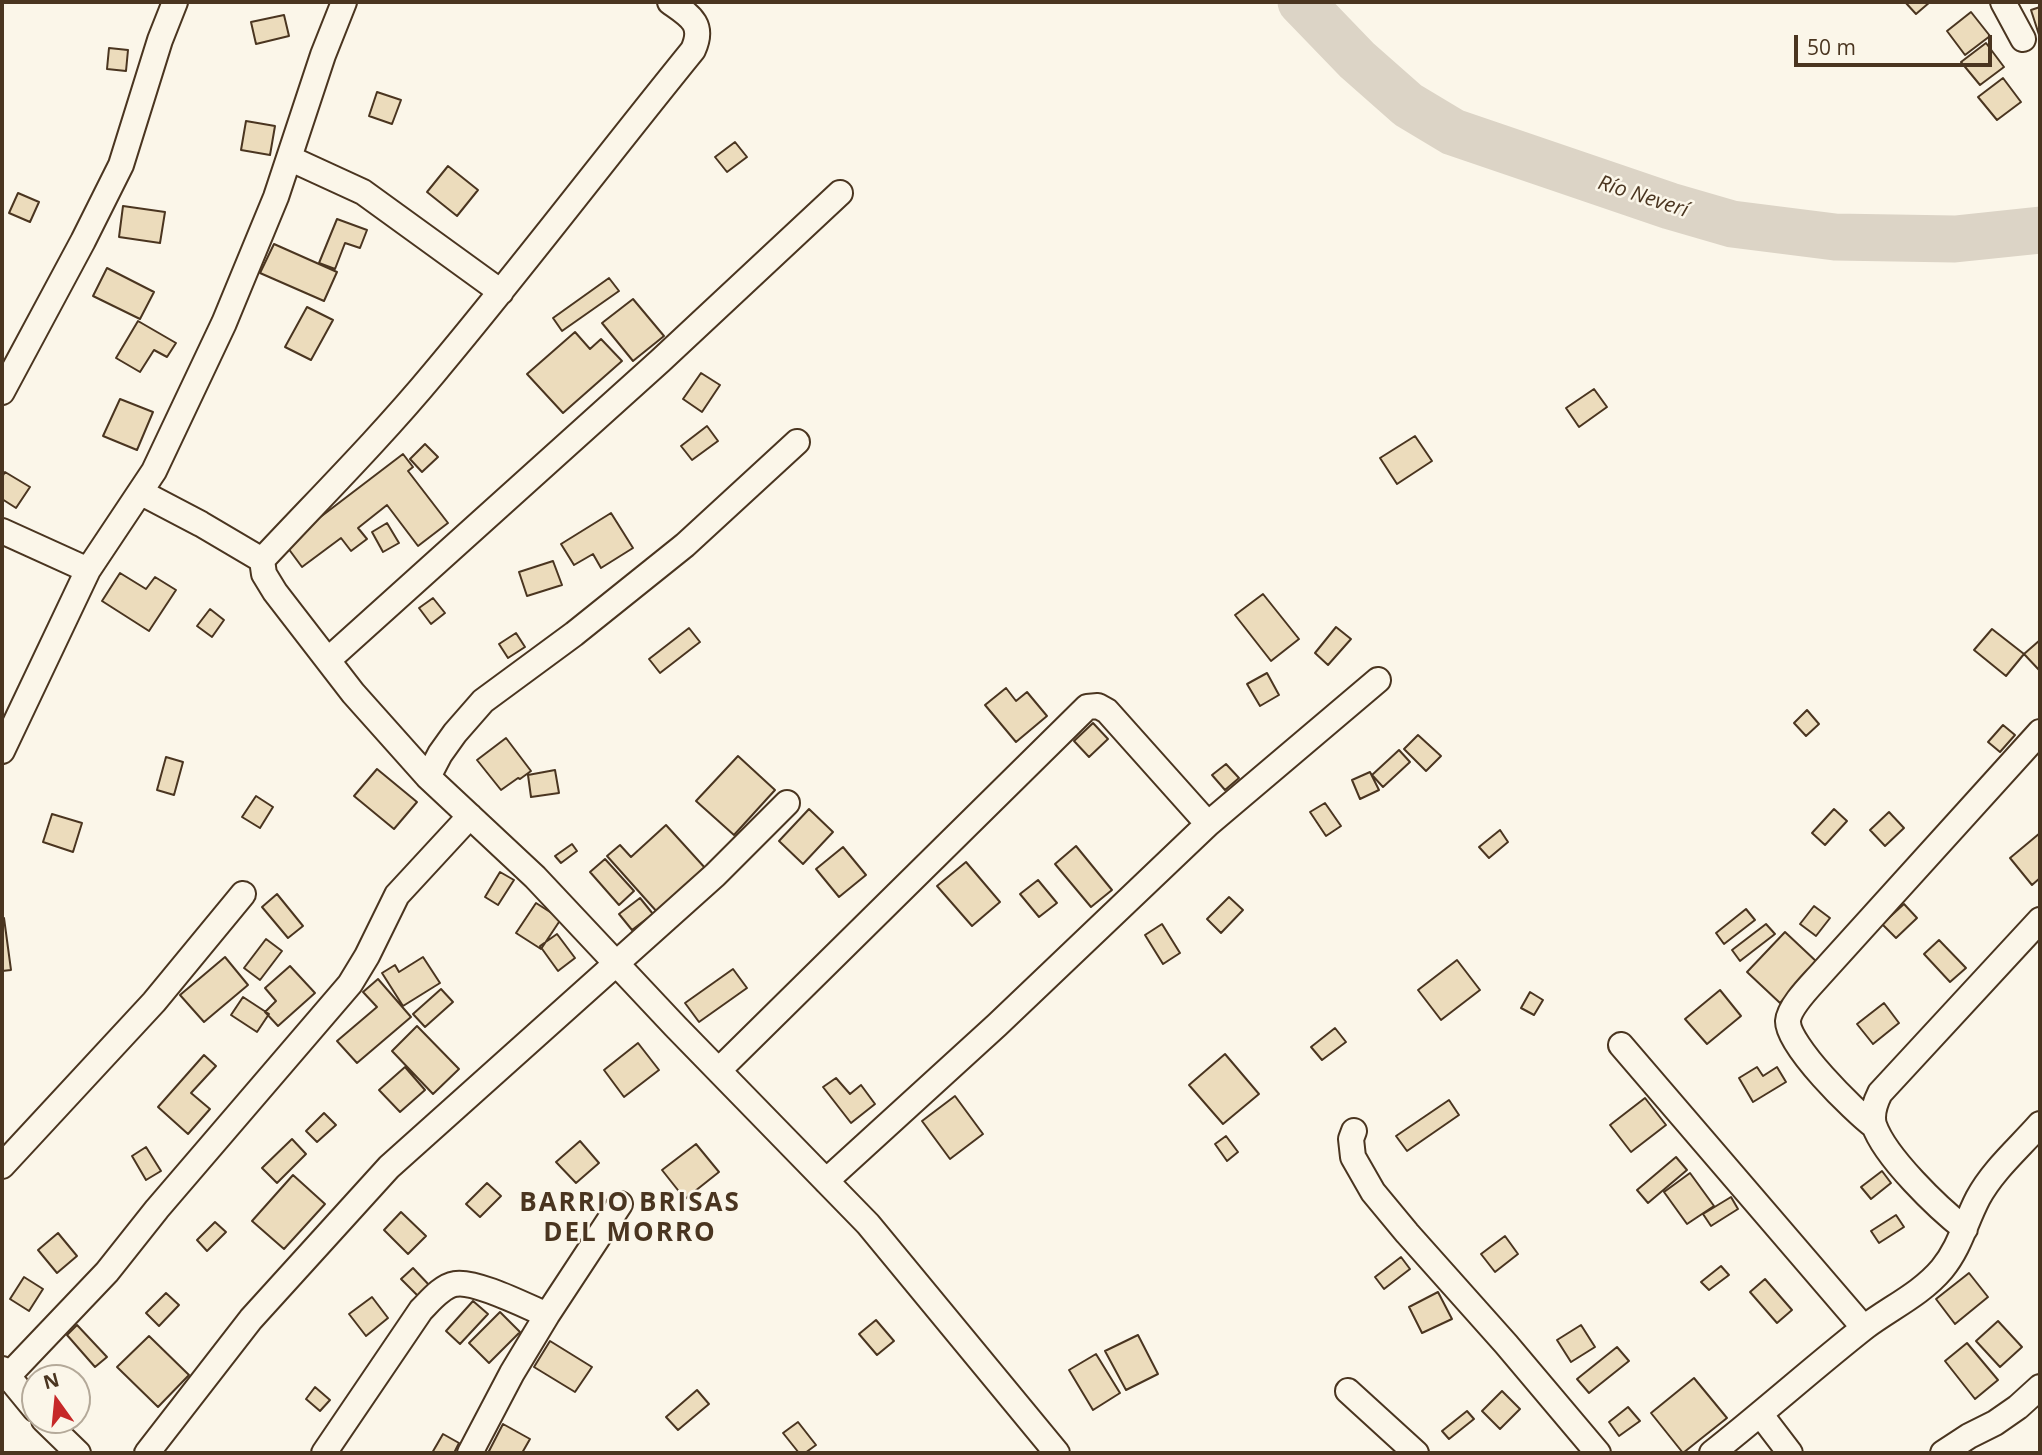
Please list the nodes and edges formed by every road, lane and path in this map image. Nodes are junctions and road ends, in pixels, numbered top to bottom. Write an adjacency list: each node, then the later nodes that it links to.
1 (175, 2): 9 (street)
2 (344, 2): 6 (street)
3 (670, 2): 8 (street)
4 (2003, 2): 5 (street)
5 (2023, 39)
6 (289, 158): 8 (street); 11 (street)
7 (839, 193): 15 (street)
8 (501, 292): 13 (street)
9 (2, 392)
10 (797, 442): 19 (street)
11 (140, 492): 13 (street); 14 (street)
12 (2, 531): 14 (street)
13 (262, 560): 15 (street)
14 (88, 570): 18 (street)
15 (328, 660): 19 (street)
16 (1378, 680): 22 (street)
17 (2040, 732): 29 (street)
18 (2, 751)
19 (428, 777): 21 (street)
20 (787, 803): 25 (street)
21 (470, 816): 25 (street); 37 (street)
22 (1208, 824): 27 (street); 32 (street)
23 (243, 894): 31 (street)
24 (2040, 920): 29 (street)
25 (616, 962): 27 (street); 44 (street)
26 (1621, 1045): 36 (street)
27 (719, 1070): 32 (street)
28 (2040, 1124): 34 (street)
29 (1874, 1126): 34 (street)
30 (1354, 1131): 49 (street)
31 (2, 1166)
32 (827, 1181): 47 (street)
33 (620, 1204): 35 (street)
34 (1965, 1229): 36 (street)
35 (547, 1315): 45 (street); 46 (street)
36 (1864, 1328): 41 (street)
37 (5, 1373): 40 (street)
38 (2040, 1387): 52 (street)
39 (1348, 1391): 48 (street)
40 (21, 1392)
41 (1761, 1415): 50 (street); 51 (street)
42 (58, 1434): 43 (street)
43 (78, 1453)
44 (147, 1453)
45 (324, 1453)
46 (470, 1453)
47 (1057, 1453)
48 (1416, 1453)
49 (1598, 1453)
50 (1712, 1453)
51 (1790, 1453)
52 (1943, 1453)

